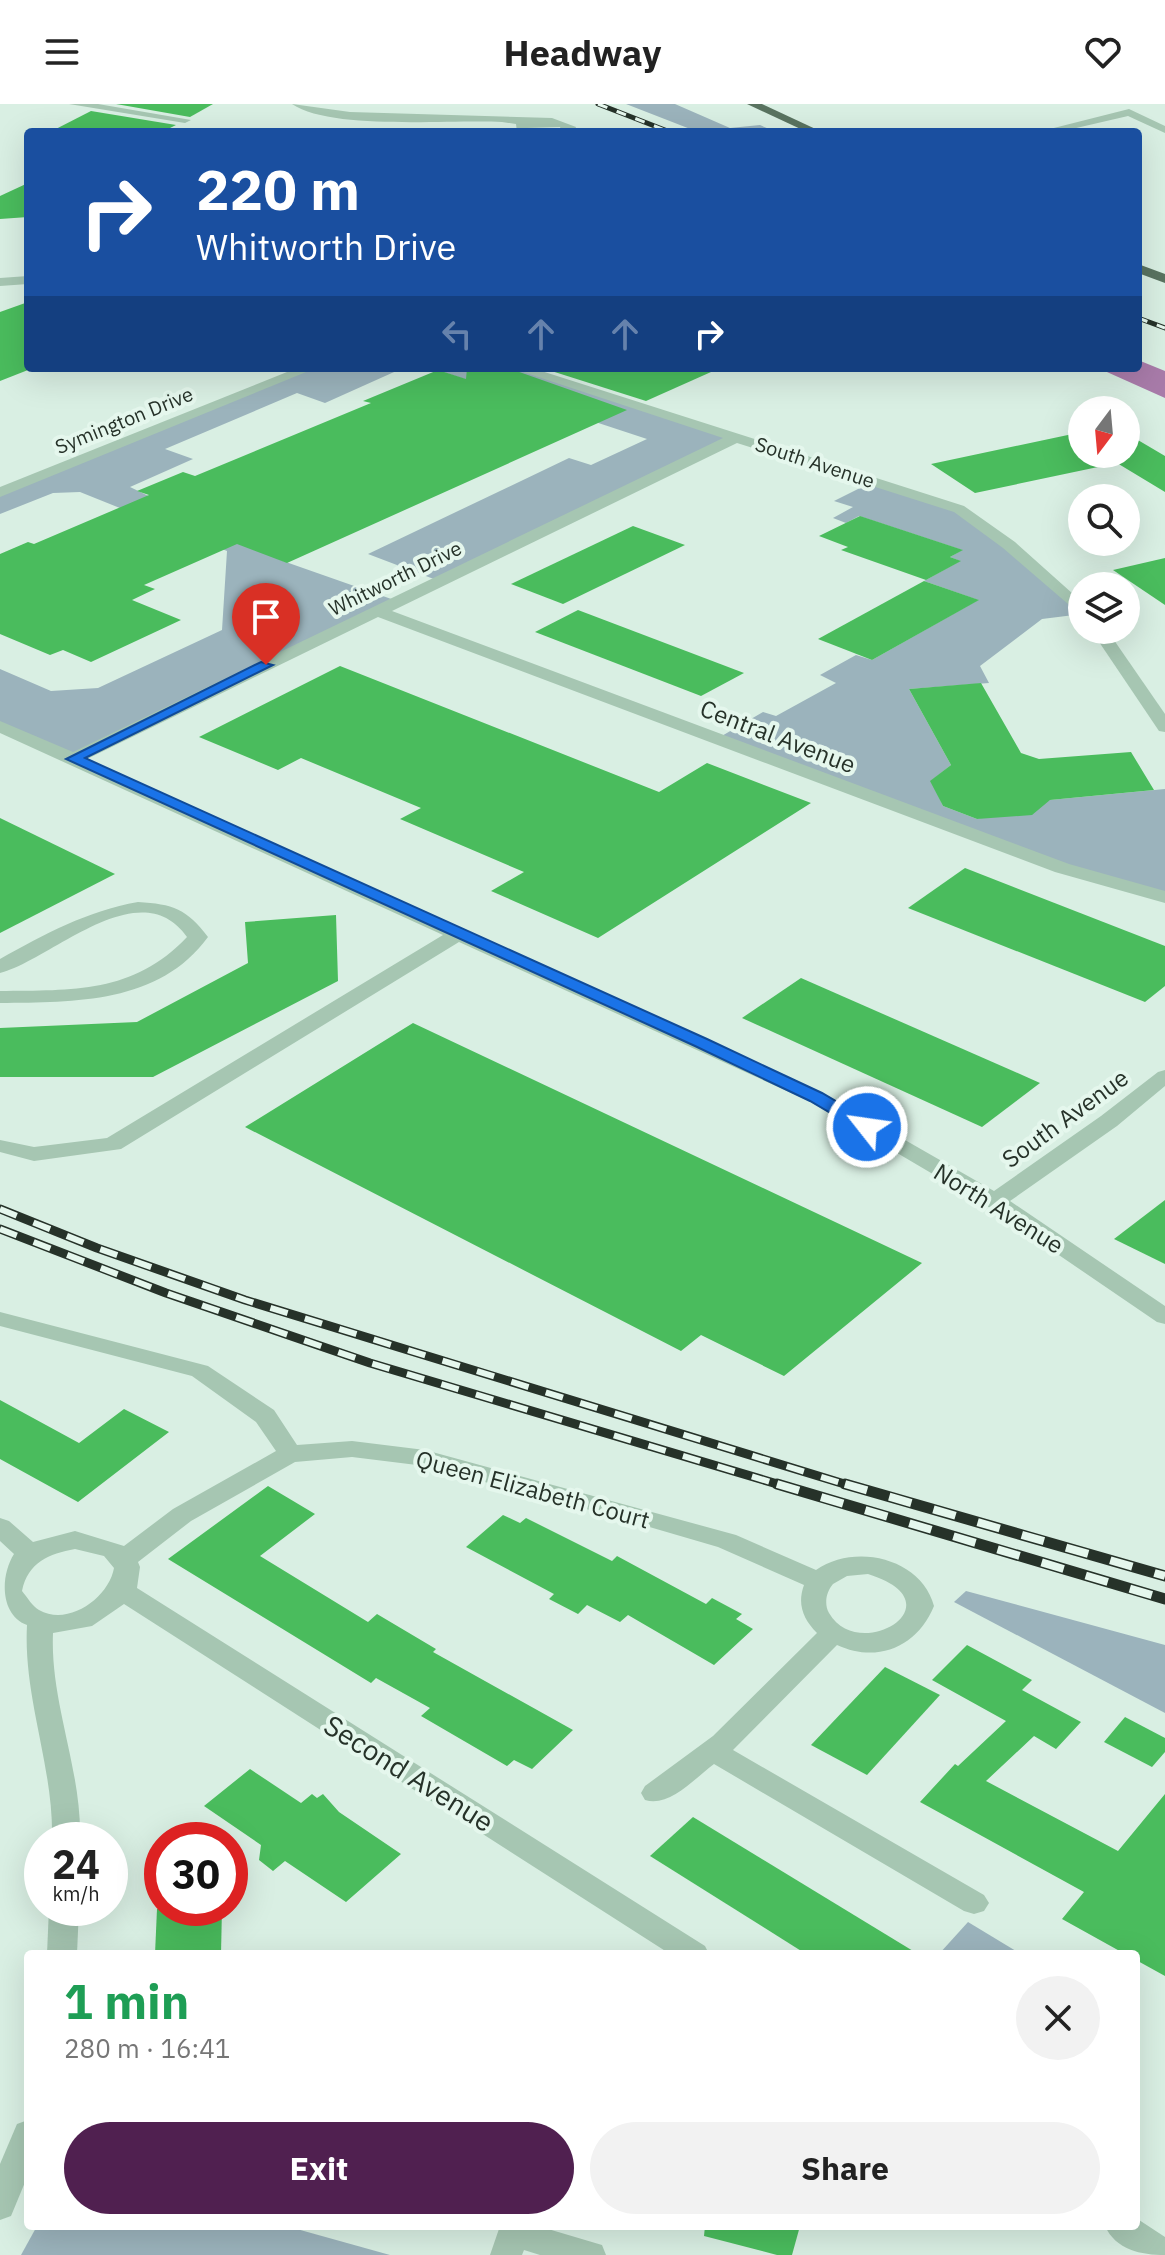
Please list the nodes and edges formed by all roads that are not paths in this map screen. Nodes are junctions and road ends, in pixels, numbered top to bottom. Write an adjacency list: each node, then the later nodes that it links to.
1 (75, 104): 6 (street)
2 (298, 104): 7 (street)
3 (753, 104): 9 (main road)
4 (1112, 104): 5 (street)
5 (1129, 112): 10 (street); 11 (street)
6 (185, 120)
7 (526, 127): 8 (street)
8 (570, 128)
9 (807, 128)
10 (1061, 128)
11 (1165, 130)
12 (1142, 270): 13 (main road)
13 (1165, 279)
14 (24, 280): 15 (street)
15 (0, 282)
16 (299, 372): 19 (street, Symington Drive)
17 (531, 372): 18 (street, South Avenue)
18 (737, 437): 20 (street, South Avenue); 21 (street, Whitworth Drive)
19 (0, 492)
20 (1068, 598)
21 (377, 611): 25 (street, Whitworth Drive); 26 (street, Central Avenue)
22 (1109, 644): 24 (street)
23 (0, 726): 25 (street, North Avenue)
24 (1165, 727)
25 (73, 759): 27 (street, North Avenue)
26 (1165, 897)
27 (458, 934): 31 (street); 32 (street, North Avenue)
28 (0, 967): 29 (street)
29 (0, 997)
30 (1165, 1076): 32 (street, South Avenue)
31 (0, 1146)
32 (995, 1201): 33 (street, North Avenue)
33 (1165, 1317)
34 (0, 1319): 35 (street)
35 (290, 1454): 38 (street, Queen Elizabeth Court); 39 (street, Queen Elizabeth Court)
36 (0, 1527): 37 (street)
37 (30, 1554): 38 (street); 41 (street)
38 (123, 1560): 40 (street)
39 (819, 1581): 42 (street); 42 (street)
40 (124, 1592): 41 (street); 49 (street, Second Avenue)
41 (40, 1620): 45 (street)
42 (833, 1633): 43 (street)
43 (713, 1751): 44 (street); 46 (street)
44 (655, 1793)
45 (66, 1822)
46 (974, 1903)
47 (63, 1926): 48 (street)
48 (62, 1950)
49 (688, 1950)
50 (24, 2143): 51 (street)
51 (0, 2206)
52 (1127, 2230): 55 (street)
53 (506, 2255): 54 (street)
54 (590, 2255)
55 (1165, 2255)

